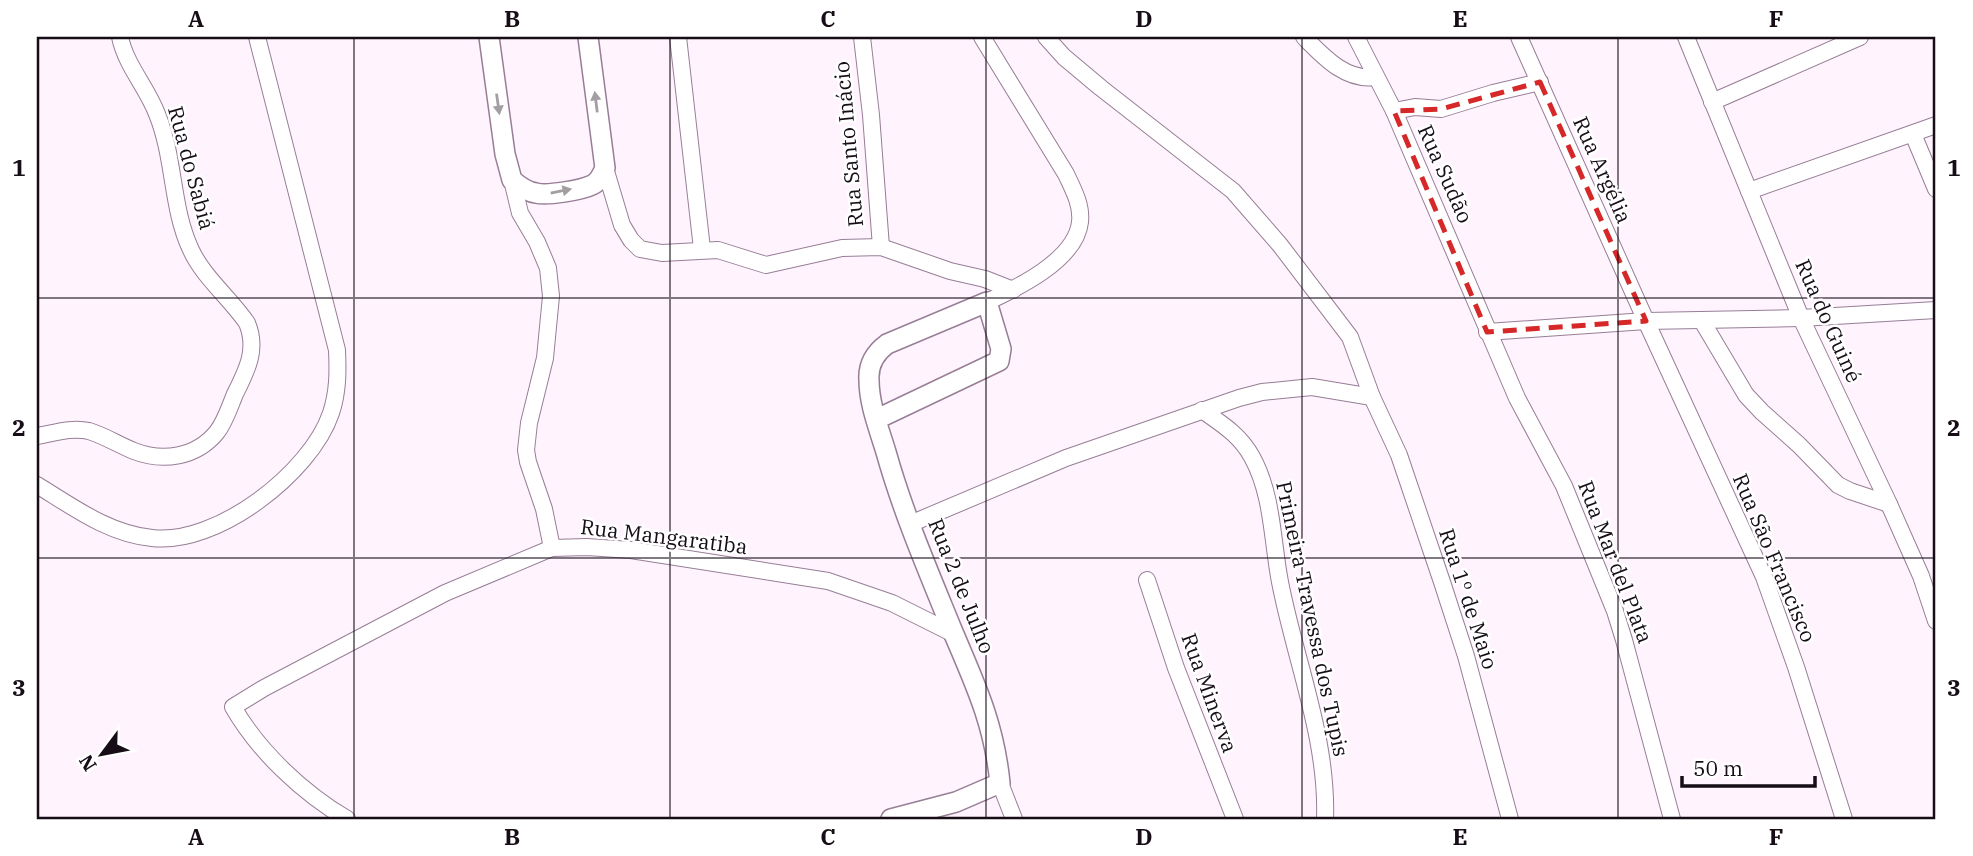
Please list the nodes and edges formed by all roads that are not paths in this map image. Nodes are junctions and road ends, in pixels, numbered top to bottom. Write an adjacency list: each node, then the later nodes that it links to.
1 (120, 37): 36 (street, Rua do Sabiá)
2 (257, 37): 37 (street)
3 (489, 37): 21 (street, one-way to 21)
4 (588, 37): 20 (street, one-way to 4)
5 (678, 37): 25 (street)
6 (862, 37): 24 (street, Rua Santo Inácio)
7 (982, 37): 26 (street)
8 (1046, 37): 33 (street, Rua 1º de Maio)
9 (1304, 37): 14 (street)
10 (1356, 37): 14 (street, Rua Sudão)
11 (1519, 37): 15 (street, Rua Argélia)
12 (1686, 37): 16 (street, Rua do Guiné)
13 (1860, 37): 16 (street)
14 (1375, 77): 17 (street, Rua Sudão)
15 (1540, 82): 17 (street); 30 (street, Rua Argélia)
16 (1712, 102): 23 (street, Rua do Guiné)
17 (1394, 111): 32 (street, Rua Sudão)
18 (1936, 125): 19 (street)
19 (1913, 134): 22 (street); 23 (street)
20 (605, 168): 21 (street, one-way to 20); 25 (street, Rua Santo Inácio)
21 (512, 180): 40 (street)
22 (1936, 189)
23 (1749, 191): 29 (street, Rua do Guiné)
24 (881, 247): 25 (street, Rua Santo Inácio); 26 (street, Rua Santo Inácio)
25 (702, 249)
26 (1013, 290): 27 (street)
27 (987, 302): 35 (street, Rua 2 de Julho); 35 (street)
28 (1936, 310): 29 (street)
29 (1801, 318): 31 (street); 38 (street, Rua do Guiné)
30 (1646, 321): 31 (street); 32 (street); 52 (street, Rua São Francisco)
31 (1702, 321): 38 (street)
32 (1487, 332): 51 (street, Rua Mar del Plata)
33 (1372, 397): 34 (street); 50 (street, Rua 1º de Maio)
34 (1202, 410): 39 (street); 49 (street, Primeira Travessa dos Tupis)
35 (877, 419): 39 (street, Rua 2 de Julho)
36 (37, 436)
37 (37, 485)
38 (1889, 504): 42 (street, Rua do Guiné)
39 (910, 524): 43 (street, Rua 2 de Julho)
40 (552, 548): 43 (street, Rua Mangaratiba); 45 (street, Rua Mangaratiba)
41 (1147, 580): 48 (street, Rua Minerva)
42 (1936, 621)
43 (954, 634): 44 (street, Rua 2 de Julho)
44 (1000, 783): 46 (street); 47 (street, Rua 2 de Julho)
45 (348, 819)
46 (891, 819)
47 (1014, 819)
48 (1235, 819)
49 (1325, 819)
50 (1510, 819)
51 (1672, 819)
52 (1844, 819)

